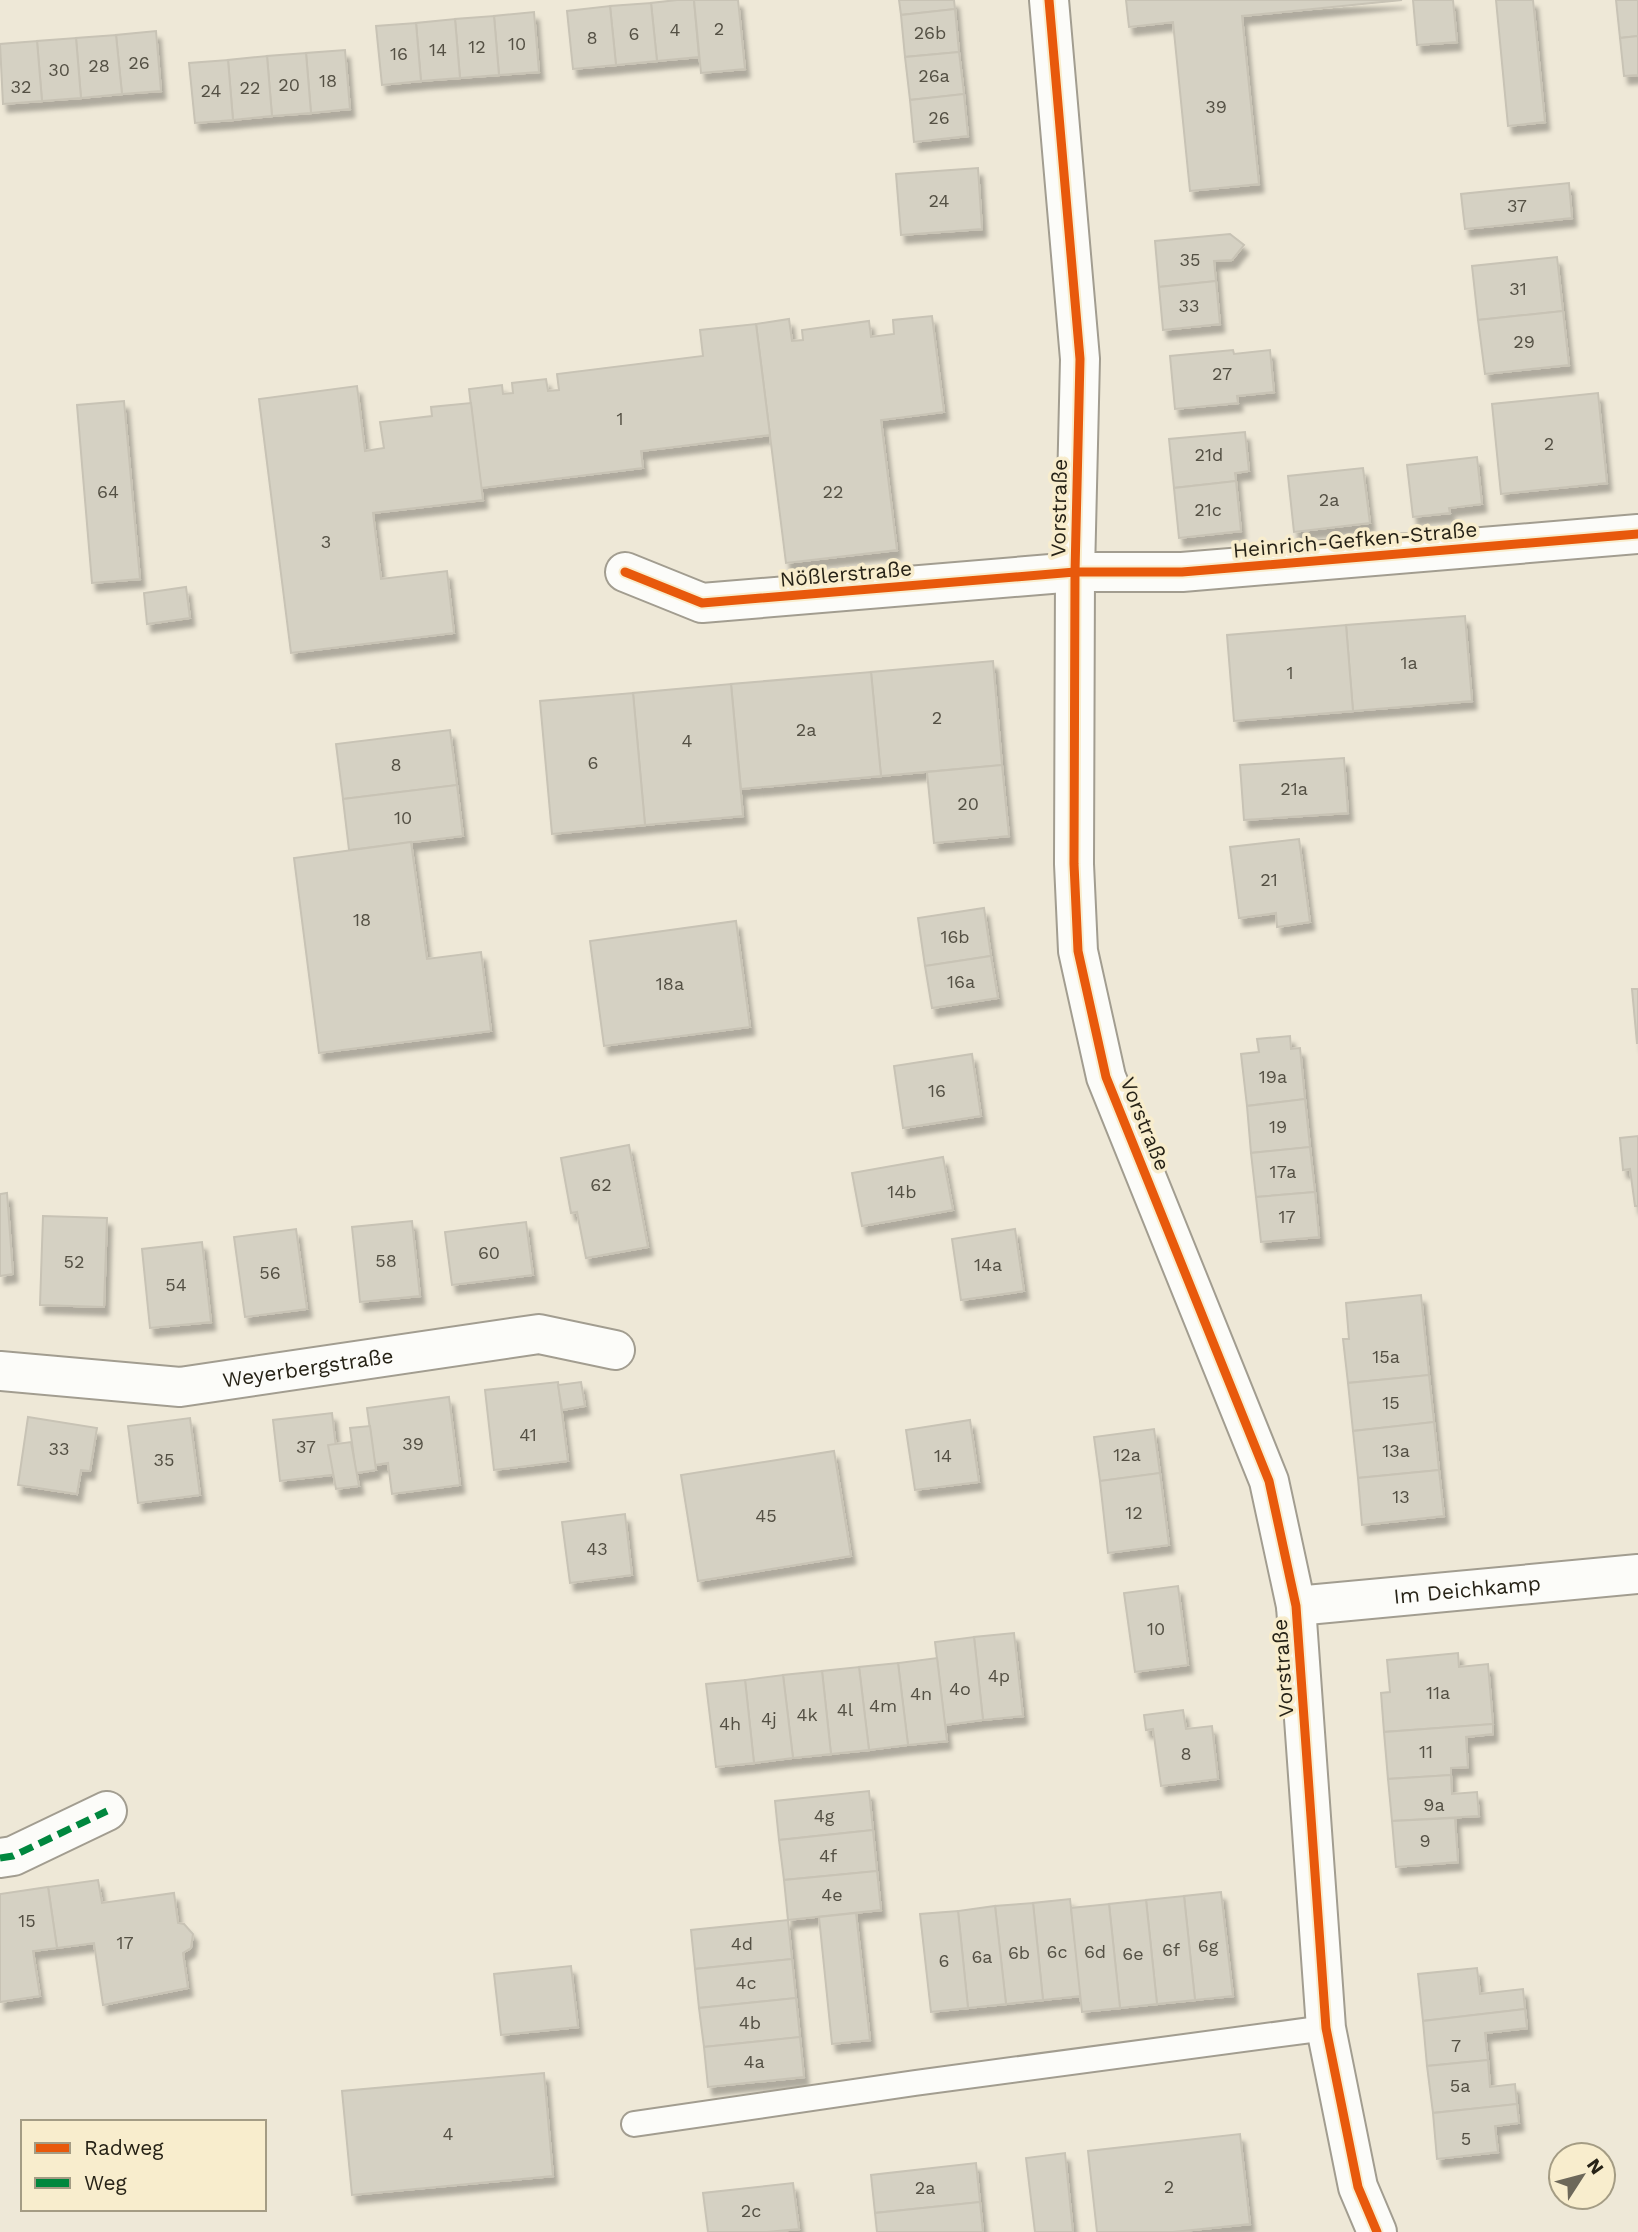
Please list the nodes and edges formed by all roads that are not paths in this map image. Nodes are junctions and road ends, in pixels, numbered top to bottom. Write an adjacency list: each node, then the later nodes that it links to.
1 (1049, 0): 4 (street, Vorstraße)
2 (1638, 534): 4 (street, Heinrich-Gefken-Straße)
3 (625, 572): 4 (street, Nößlerstraße)
4 (1075, 572): 8 (street, Vorstraße)
5 (615, 1350): 6 (street, Weyerbergstraße)
6 (0, 1371)
7 (1638, 1574): 8 (street, Im Deichkamp)
8 (1296, 1606): 11 (street, Vorstraße)
9 (107, 1811): 10 (street)
10 (0, 1858)
11 (1326, 2028): 12 (lane); 13 (street, Vorstraße)
12 (634, 2124)
13 (1377, 2232)

